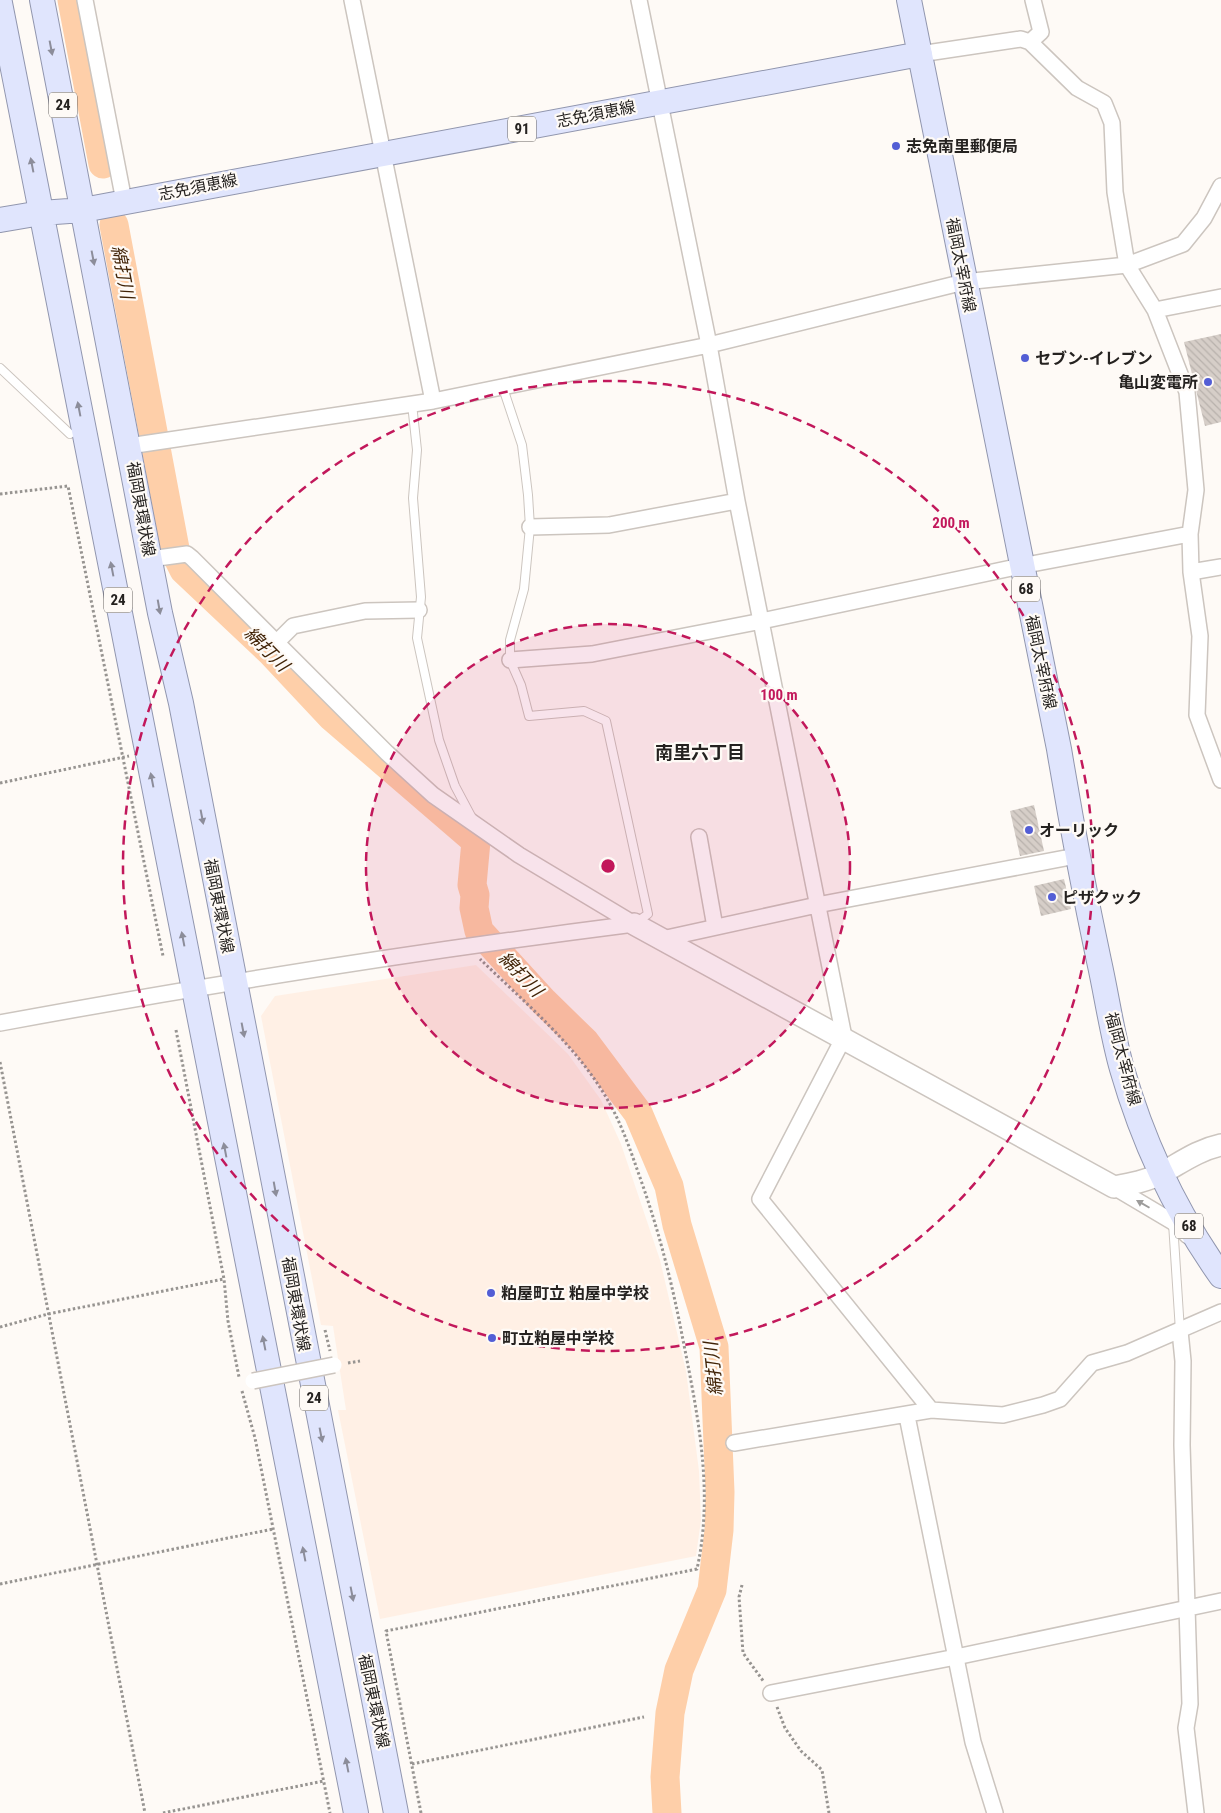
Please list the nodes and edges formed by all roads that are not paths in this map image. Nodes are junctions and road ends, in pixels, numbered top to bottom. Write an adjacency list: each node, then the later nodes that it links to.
1 (42, 0): 14 (main road, 福岡東環状線 / 24, one-way to 14)
2 (85, 0): 13 (street)
3 (352, 0): 11 (street)
4 (639, 0): 10 (street)
5 (909, 0): 9 (main road, 福岡太宰府線 / 68)
6 (1033, 0): 8 (street)
7 (0, 3): 15 (main road, 24, one-way to 7)
8 (1030, 42): 9 (street); 17 (street)
9 (920, 54): 10 (main road, 志免須恵線 / 91); 18 (main road, 福岡太宰府線 / 68)
10 (658, 102): 11 (main road, 志免須恵線 / 91); 21 (street)
11 (382, 156): 13 (main road, 志免須恵線 / 91); 24 (street)
12 (1221, 186): 17 (street)
13 (124, 201): 14 (main road, 91)
14 (90, 208): 15 (main road, 91); 27 (main road, 福岡東環状線 / 24, one-way to 27)
15 (41, 213): 16 (main road, 91); 48 (main road, 24, one-way to 15)
16 (0, 220)
17 (1127, 265): 18 (street); 20 (street)
18 (964, 282): 21 (street); 32 (main road, 福岡太宰府線 / 68)
19 (1221, 297): 20 (street)
20 (1155, 310): 30 (street)
21 (709, 345): 23 (street); 28 (street)
22 (0, 368): 26 (lane)
23 (502, 385): 24 (street); 29 (lane)
24 (433, 401): 25 (street)
25 (412, 404): 27 (street); 35 (lane)
26 (70, 434)
27 (138, 445): 31 (main road, 福岡東環状線 / 24)
28 (737, 501): 29 (street); 36 (street)
29 (530, 527): 38 (lane)
30 (1190, 534): 32 (street); 34 (street)
31 (159, 558): 37 (street); 47 (main road, 福岡東環状線 / 24, one-way to 47)
32 (1021, 566): 36 (street); 42 (main road, 福岡太宰府線 / 68)
33 (1221, 567): 34 (street)
34 (1190, 572): 39 (street)
35 (419, 610): 37 (street); 40 (lane)
36 (762, 621): 38 (street); 43 (street)
37 (278, 642): 40 (street)
38 (510, 660): 44 (lane)
39 (1221, 780)
40 (476, 826): 44 (street)
41 (699, 838): 45 (street)
42 (1076, 856): 43 (street); 52 (main road, 福岡太宰府線 / 68)
43 (817, 905): 45 (street); 50 (street)
44 (634, 924): 46 (street); 47 (street)
45 (715, 927): 46 (street)
46 (662, 939): 50 (street)
47 (234, 982): 48 (street); 69 (main road, 福岡東環状線 / 24, one-way to 69)
48 (192, 987): 49 (street); 68 (main road, 24, one-way to 48)
49 (0, 1023)
50 (844, 1037): 53 (street); 61 (street)
51 (1221, 1145): 52 (street)
52 (1162, 1173): 53 (street); 55 (main road, 福岡太宰府線 / 68)
53 (1114, 1187): 54 (street, one-way to 53)
54 (1173, 1222): 55 (street); 58 (lane)
55 (1201, 1247): 56 (main road, 福岡太宰府線 / 68)
56 (1221, 1276)
57 (1221, 1312): 58 (street)
58 (1180, 1331): 61 (street); 65 (street)
59 (334, 1365): 60 (street, bridge)
60 (245, 1384)
61 (931, 1410): 62 (street)
62 (907, 1416): 63 (street); 66 (street)
63 (734, 1443)
64 (1221, 1601): 65 (street)
65 (1186, 1607): 66 (street); 71 (street)
66 (956, 1657): 67 (street); 70 (street)
67 (771, 1693)
68 (356, 1813)
69 (396, 1813)
70 (995, 1813)
71 (1196, 1813)

